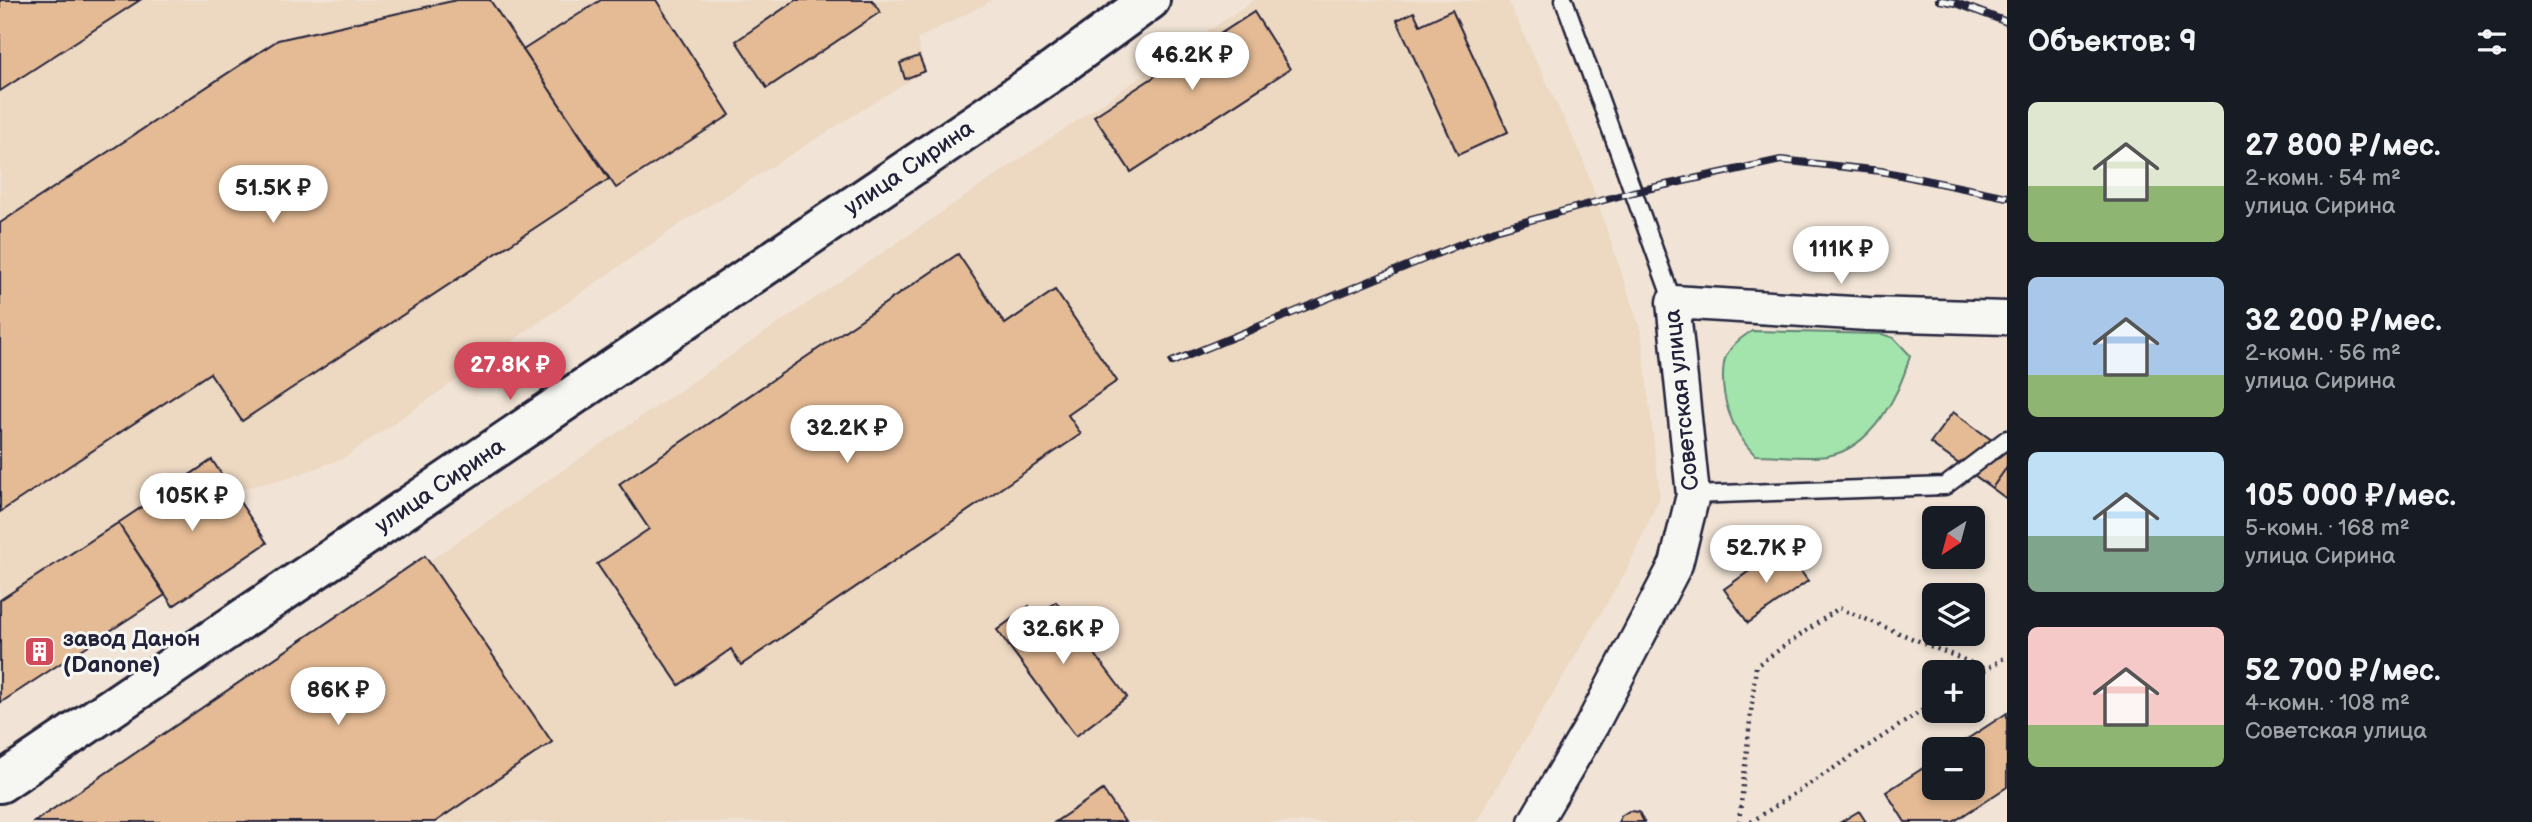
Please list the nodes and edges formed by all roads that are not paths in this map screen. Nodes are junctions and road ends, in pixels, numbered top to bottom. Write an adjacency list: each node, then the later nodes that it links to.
1 (1150, 0): 7 (street, улица Сирина)
2 (1564, 0): 3 (lane, Советская улица)
3 (1673, 302): 4 (street); 6 (street, Советская улица)
4 (2007, 318)
5 (2007, 439): 6 (lane)
6 (1693, 495): 8 (street, Советская улица)
7 (0, 783)
8 (1535, 822)

